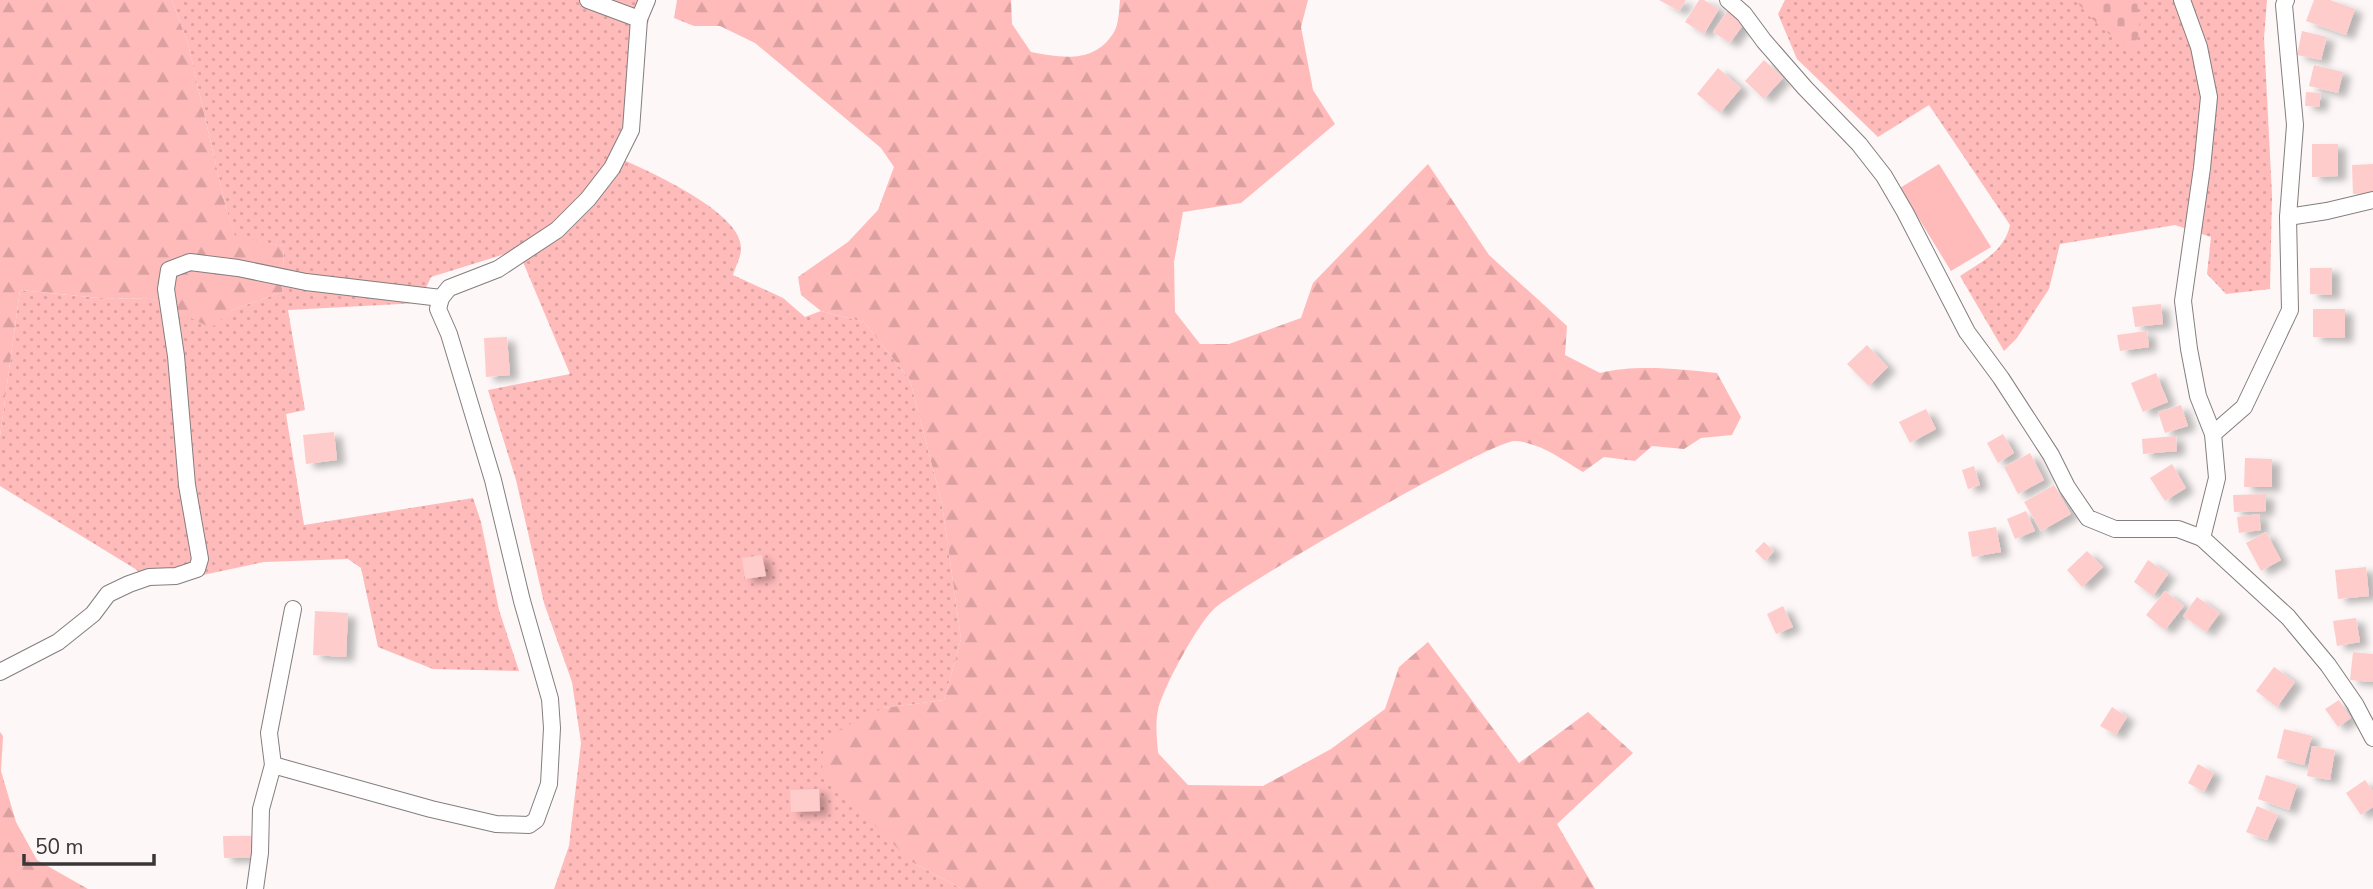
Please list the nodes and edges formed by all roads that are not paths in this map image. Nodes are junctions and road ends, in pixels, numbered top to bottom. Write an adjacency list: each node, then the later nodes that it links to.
1 (588, 0): 6 (street)
2 (648, 0): 6 (street)
3 (1728, 0): 11 (street)
4 (2182, 0): 10 (street)
5 (2286, 0): 8 (street)
6 (639, 19): 9 (street)
7 (2373, 200): 8 (street)
8 (2288, 217): 10 (street)
9 (441, 298): 13 (street); 15 (street)
10 (2213, 434): 11 (street)
11 (2202, 538): 14 (street)
12 (293, 609): 15 (street)
13 (0, 673)
14 (2373, 738)
15 (273, 765): 16 (street)
16 (254, 889)

